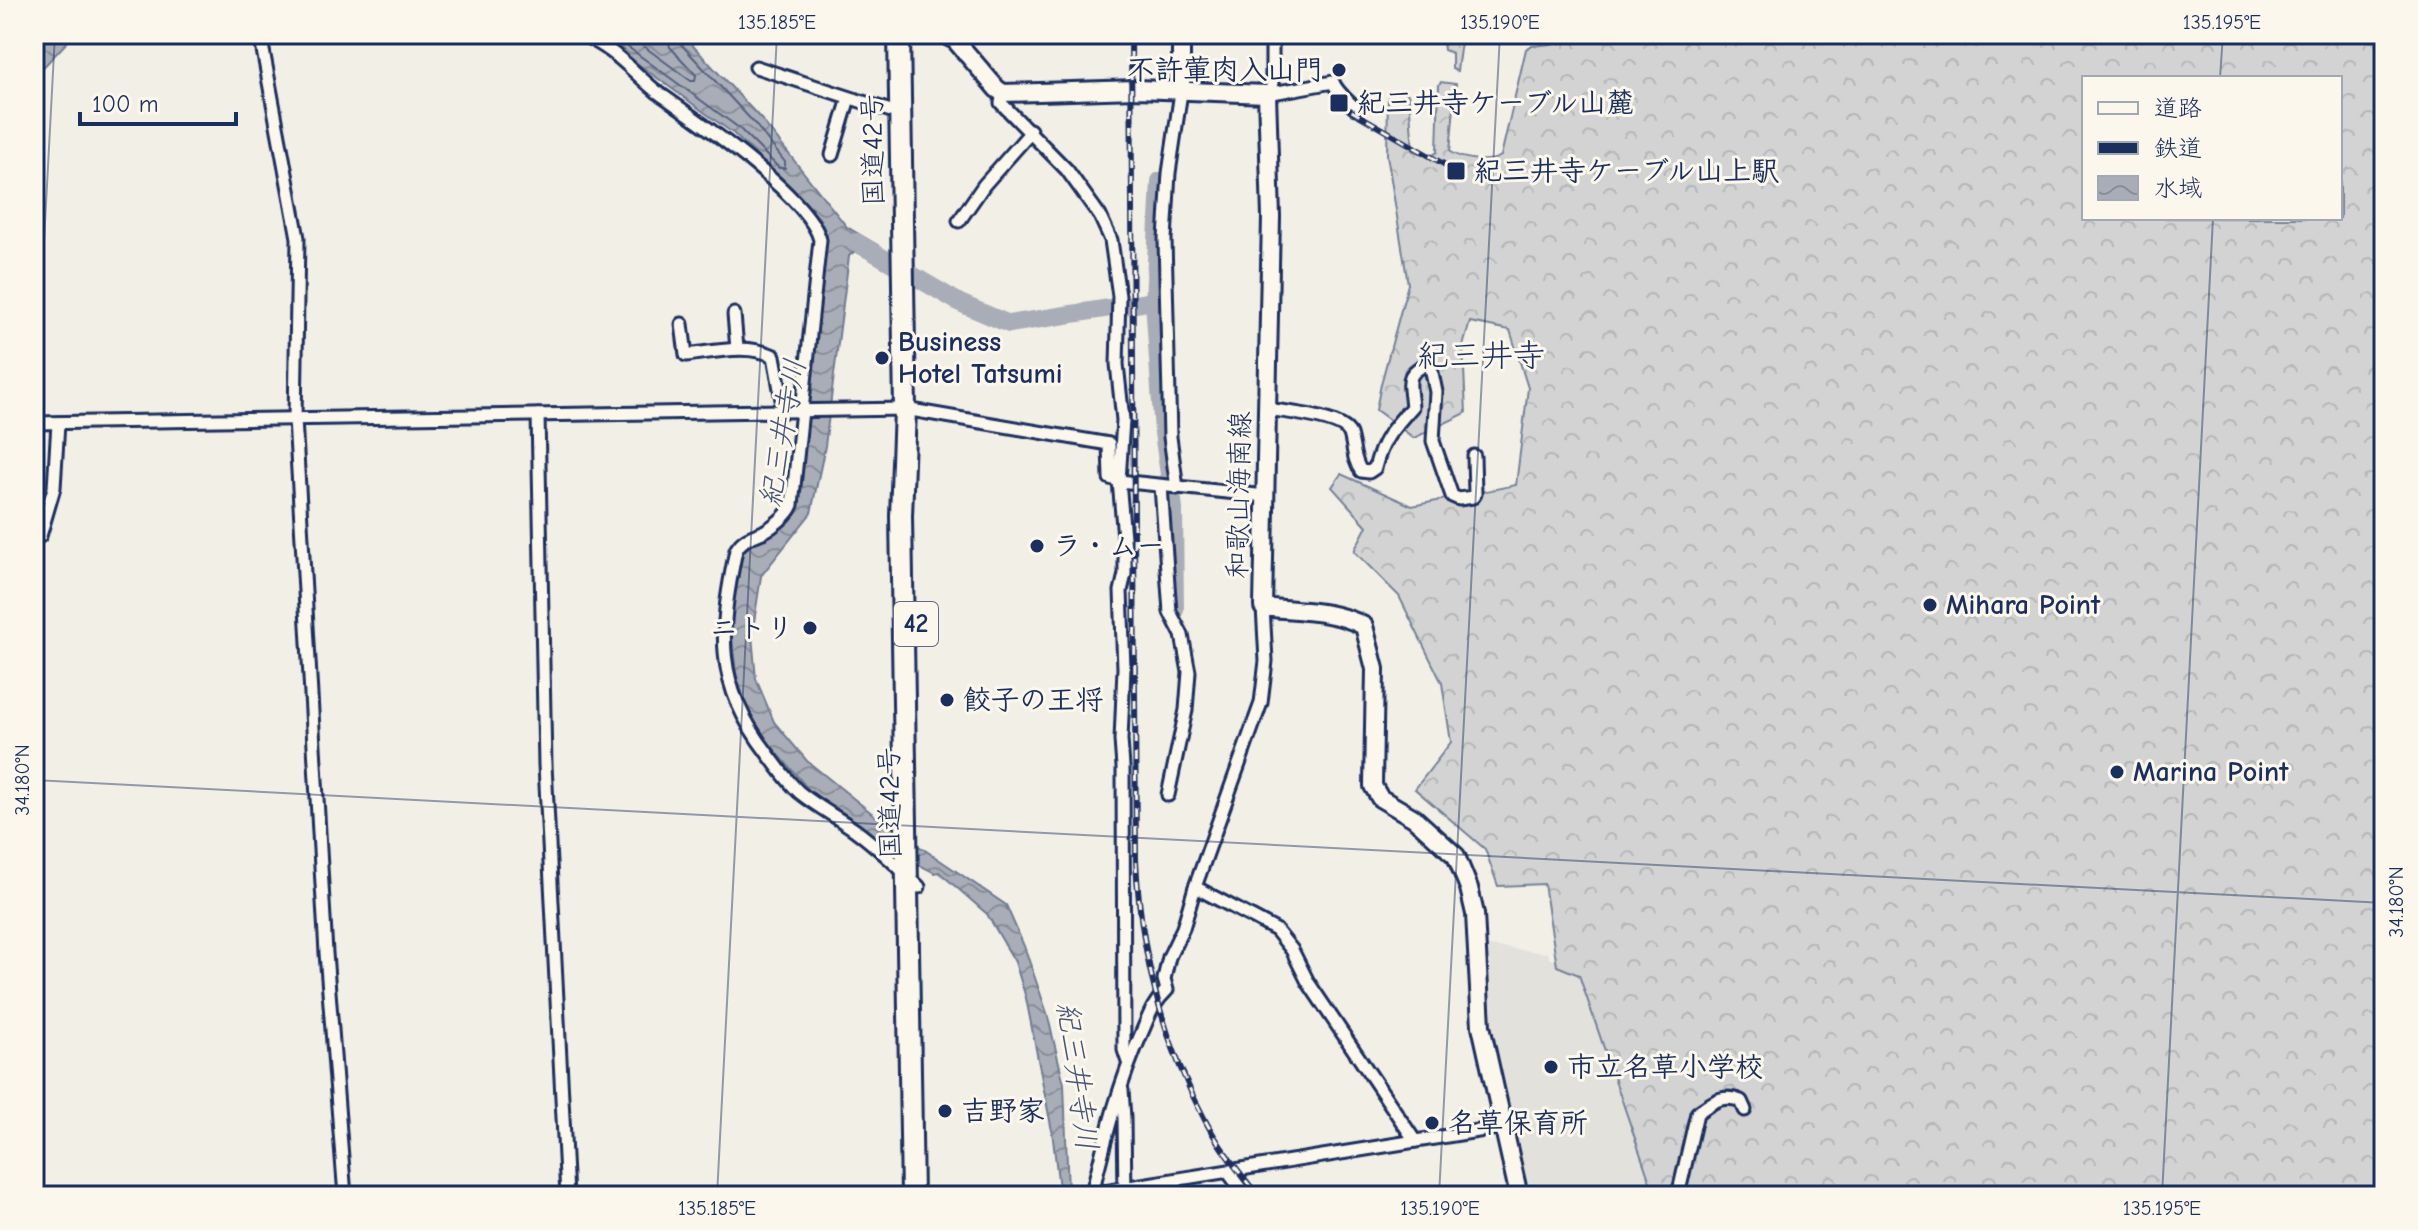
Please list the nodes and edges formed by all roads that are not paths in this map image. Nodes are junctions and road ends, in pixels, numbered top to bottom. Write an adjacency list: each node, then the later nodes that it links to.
1 (260, 34): 27 (street)
2 (582, 34): 24 (street)
3 (899, 34): 8 (highway, 国道42号 / 42)
4 (912, 34): 8 (highway)
5 (1181, 34): 10 (main road)
6 (1272, 34): 12 (street)
7 (950, 35): 11 (main road)
8 (899, 58): 15 (highway, 国道42号 / 42)
9 (756, 67): 13 (street)
10 (1181, 92): 11 (main road); 12 (main road); 33 (street)
11 (1006, 93): 16 (street)
12 (1269, 93): 14 (street); 23 (main road, 和歌山海南線)
13 (849, 98): 15 (street); 17 (street)
14 (1355, 108)
15 (900, 114): 22 (highway, 国道42号 / 42)
16 (1029, 134): 18 (street); 31 (street)
17 (832, 155)
18 (959, 221)
19 (734, 314): 21 (street)
20 (682, 324): 21 (street)
21 (737, 349): 25 (street)
22 (905, 409): 24 (street); 31 (street); 39 (highway, 国道42号 / 42)
23 (1267, 409): 30 (street); 34 (main road, 和歌山海南線)
24 (804, 410): 25 (street); 39 (street)
25 (784, 411): 26 (street)
26 (538, 415): 27 (street); 50 (street)
27 (295, 419): 29 (street); 49 (street)
28 (34, 423): 29 (street)
29 (58, 423): 35 (street)
30 (1474, 456)
31 (1119, 481): 32 (street); 41 (street)
32 (1161, 486): 33 (street); 38 (street)
33 (1177, 488): 34 (street)
34 (1266, 496): 37 (main road, 和歌山海南線)
35 (39, 520): 36 (street)
36 (40, 536)
37 (1263, 607): 40 (street); 44 (main road, 和歌山海南線)
38 (1168, 795)
39 (913, 875): 51 (highway, 国道42号 / 42); 52 (highway, 国道42号 / 42)
40 (1195, 887): 41 (street); 45 (street)
41 (1128, 1062): 42 (street)
42 (1121, 1085): 47 (street); 48 (street)
43 (1745, 1110): 56 (street)
44 (1503, 1127): 45 (street); 55 (main road, 和歌山海南線)
45 (1415, 1141): 46 (street)
46 (1228, 1172): 47 (street); 54 (street)
47 (1125, 1192): 48 (street)
48 (1092, 1193): 53 (street)
49 (345, 1196)
50 (567, 1196)
51 (912, 1196)
52 (924, 1196)
53 (1073, 1196)
54 (1246, 1196)
55 (1519, 1196)
56 (1675, 1196)

